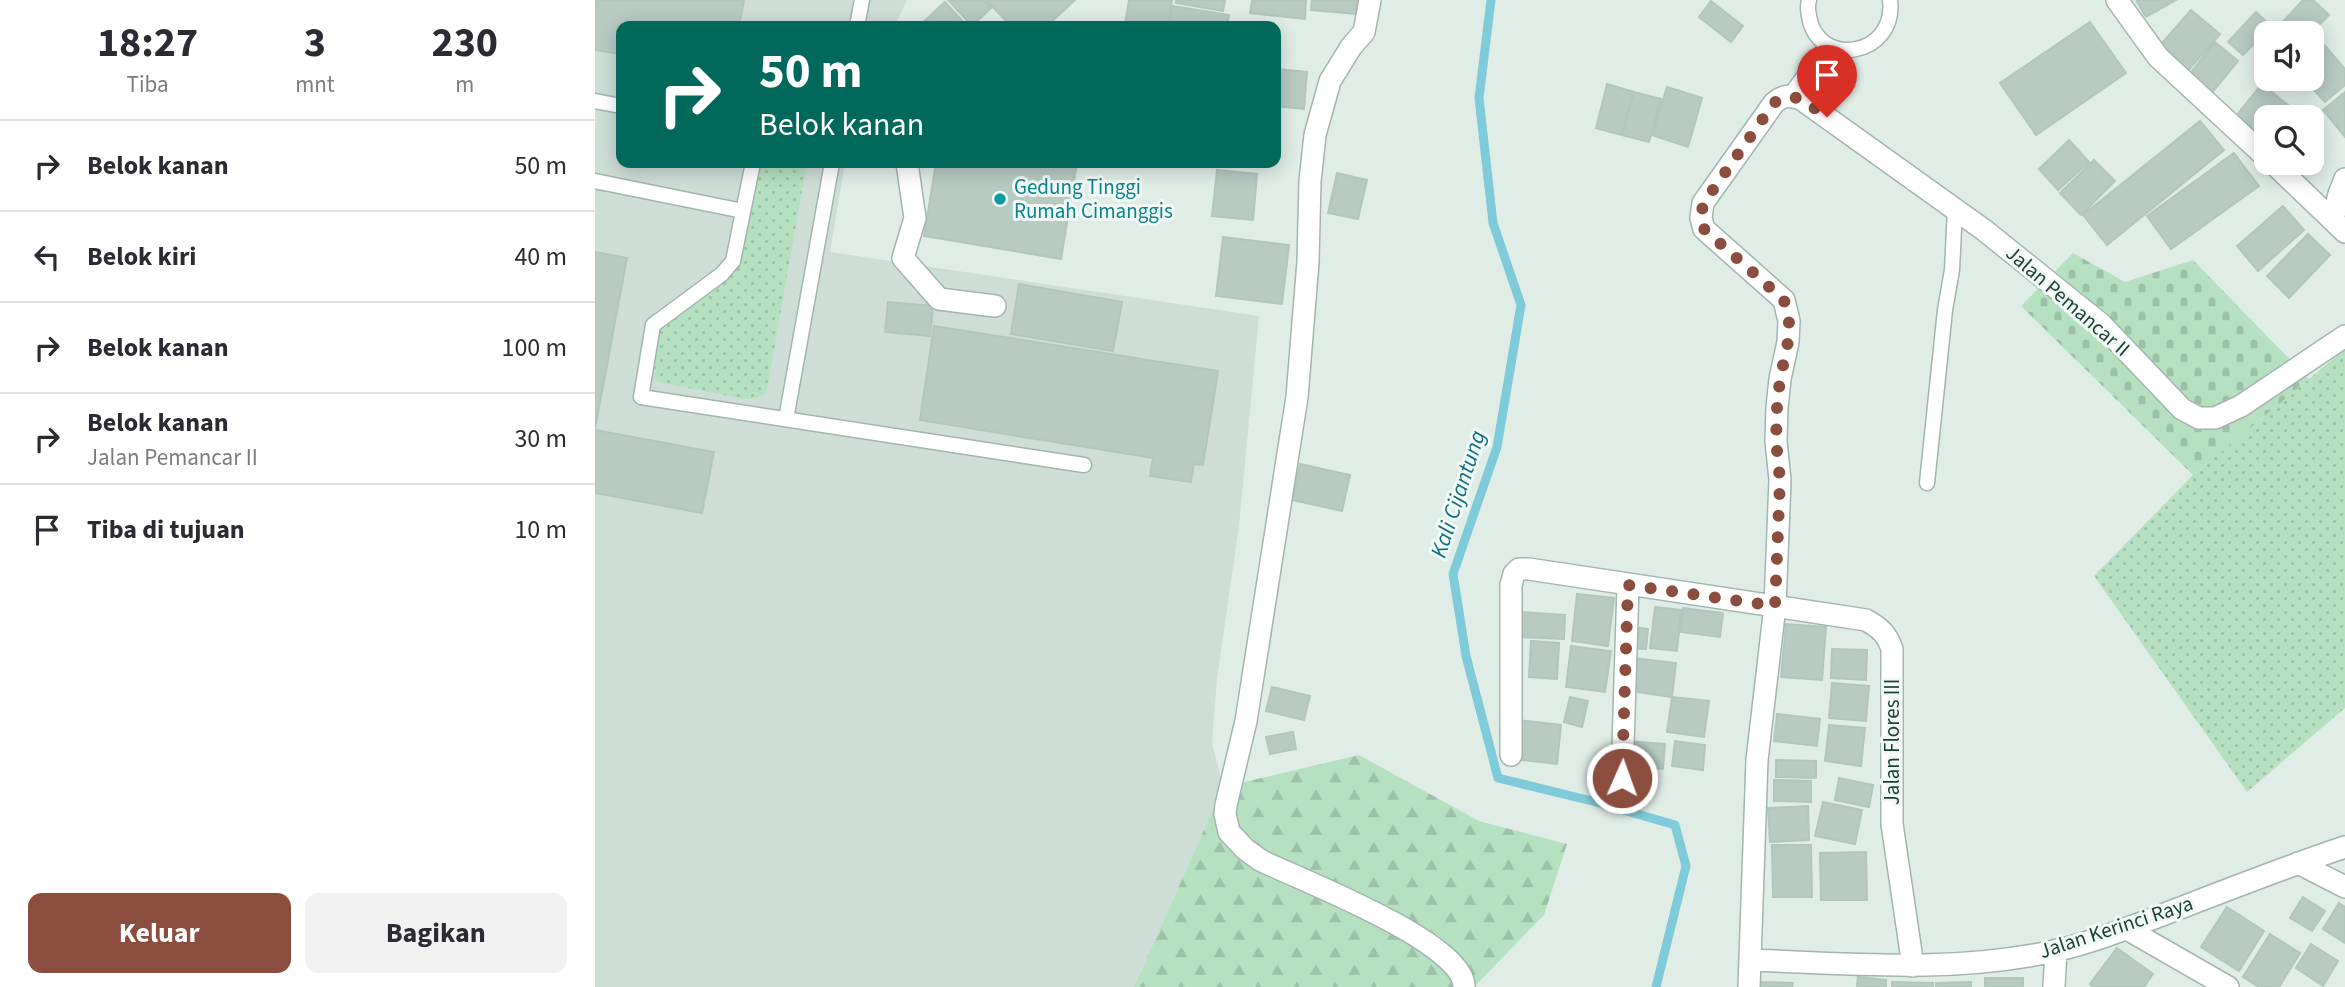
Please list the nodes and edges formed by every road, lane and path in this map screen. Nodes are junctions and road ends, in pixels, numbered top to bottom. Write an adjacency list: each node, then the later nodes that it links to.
1 (862, 0): 6 (lane)
2 (1370, 0): 37 (street)
3 (1809, 0): 7 (lane)
4 (1890, 0): 7 (lane)
5 (2117, 0): 11 (street)
6 (858, 21)
7 (1827, 45): 8 (lane)
8 (1790, 95): 18 (street, Jalan Pemancar II); 27 (street)
9 (595, 101): 10 (lane)
10 (616, 105)
11 (2254, 146)
12 (752, 168): 19 (lane)
13 (831, 168): 23 (lane)
14 (908, 168): 21 (street)
15 (2286, 175): 20 (street)
16 (2345, 179): 20 (street)
17 (595, 181): 19 (lane)
18 (1955, 209): 22 (street, Jalan Pemancar II); 25 (lane)
19 (743, 211): 23 (lane)
20 (2339, 226)
21 (995, 306)
22 (2345, 337)
23 (786, 419): 24 (lane)
24 (1084, 465)
25 (1927, 483)
26 (1628, 585): 27 (street); 28 (street); 29 (street)
27 (1775, 606): 35 (street); 36 (street, Jalan Flores III)
28 (1511, 755)
29 (1622, 778)
30 (2345, 847): 31 (street, Jalan Kerinci Raya)
31 (2298, 863): 32 (street); 33 (street, Jalan Kerinci Raya)
32 (2345, 887)
33 (2127, 929): 34 (street, Jalan Kerinci Raya); 40 (street)
34 (2056, 950): 36 (street, Jalan Kerinci Raya); 39 (street)
35 (1751, 960): 36 (street, Jalan Kerinci Raya); 38 (street)
36 (1913, 966)
37 (1464, 987)
38 (1749, 987)
39 (2054, 987)
40 (2228, 987)

